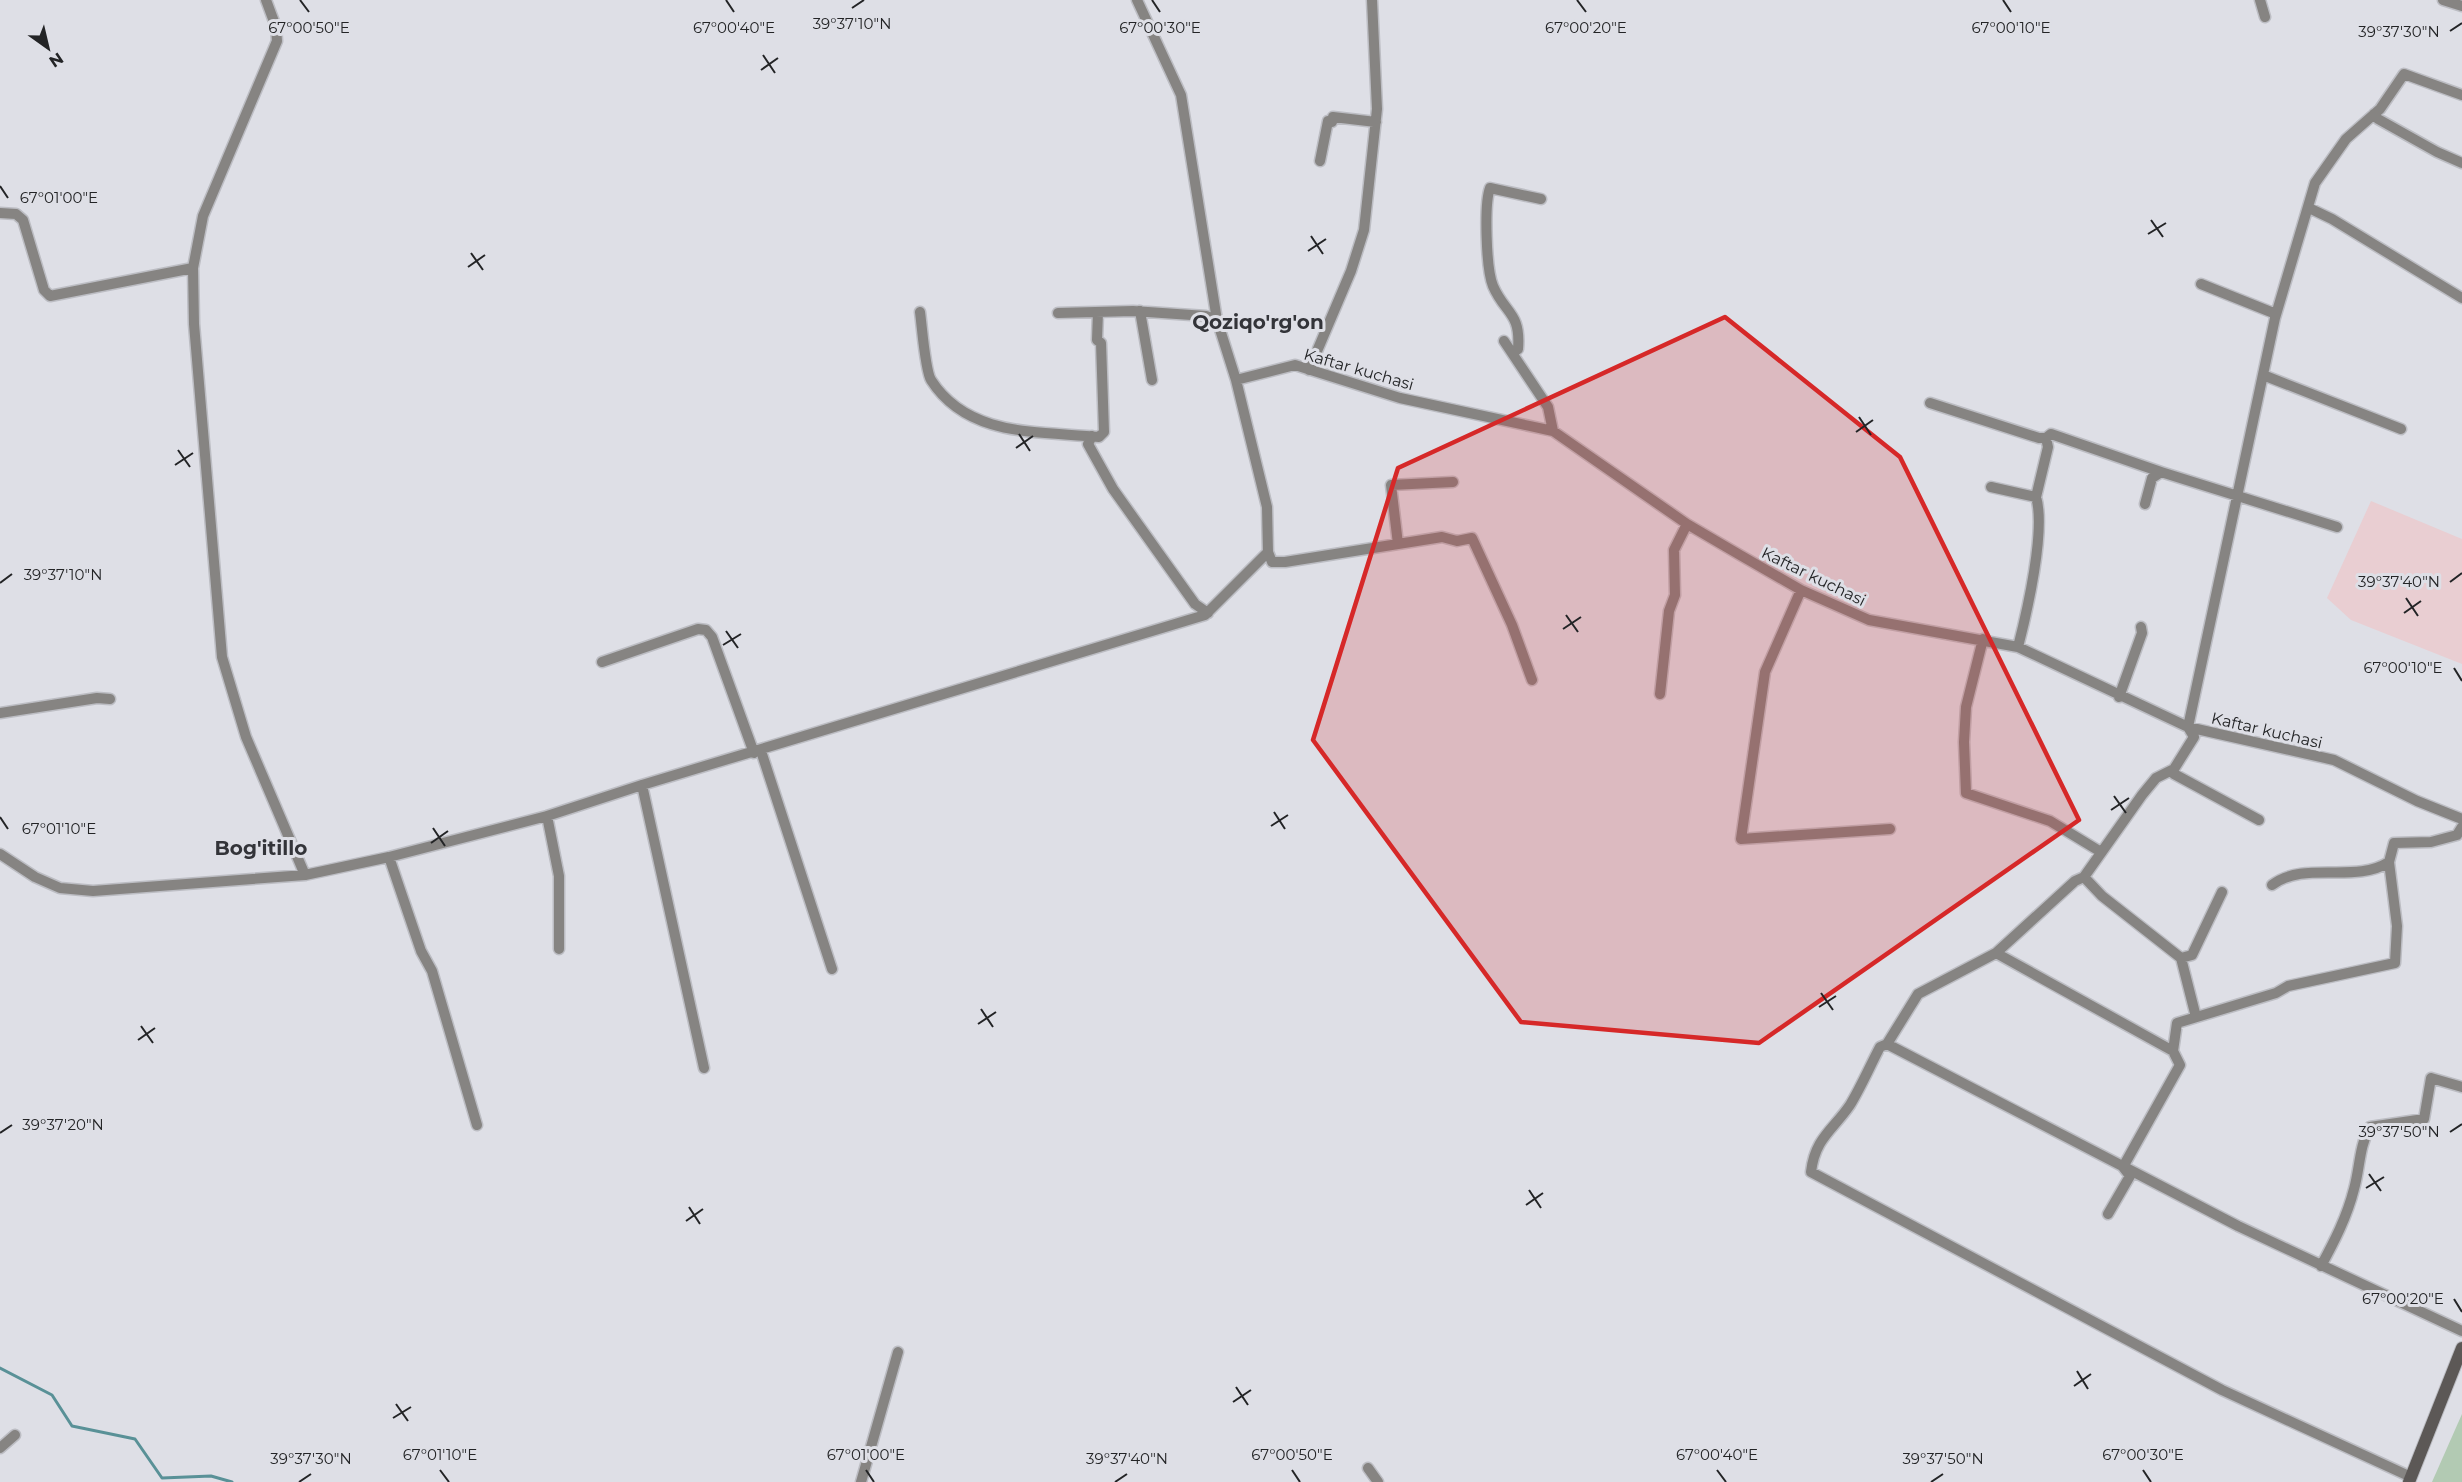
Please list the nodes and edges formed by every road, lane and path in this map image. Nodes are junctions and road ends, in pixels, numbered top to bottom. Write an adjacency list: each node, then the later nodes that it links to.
1 (266, 0): 16 (street)
2 (1137, 0): 24 (street)
3 (1372, 0): 10 (street)
4 (2260, 0): 7 (street)
5 (2443, 0): 6 (street)
6 (2462, 6)
7 (2265, 17)
8 (2462, 94): 9 (street)
9 (2374, 114): 12 (street); 14 (street)
10 (1376, 122): 11 (street); 27 (street)
11 (1320, 161)
12 (2462, 163)
13 (1541, 199): 26 (street)
14 (2309, 208): 18 (street); 23 (street)
15 (0, 213): 16 (street)
16 (193, 268): 70 (street)
17 (2201, 284): 23 (street)
18 (2462, 298)
19 (1140, 311): 21 (street); 24 (street); 29 (street)
20 (920, 312): 34 (street)
21 (1098, 312): 22 (street); 34 (street)
22 (1058, 313)
23 (2276, 314): 28 (street)
24 (1217, 320): 30 (street)
25 (1504, 340): 26 (street)
26 (1512, 353): 33 (street)
27 (1309, 370): 30 (street, Kaftar kuchasi); 33 (street, Kaftar kuchasi)
28 (2263, 375): 32 (street); 40 (street)
29 (1152, 380)
30 (1236, 380): 45 (street)
31 (1930, 403): 35 (street)
32 (2401, 429)
33 (1553, 431): 42 (street, Kaftar kuchasi)
34 (1092, 436): 47 (street)
35 (2046, 438): 36 (street); 39 (street)
36 (2161, 472): 40 (street); 41 (street)
37 (1453, 482): 44 (street)
38 (1991, 487): 39 (street)
39 (2036, 497): 50 (street)
40 (2238, 498): 43 (street); 57 (street)
41 (2145, 504)
42 (1687, 524): 46 (street, Kaftar kuchasi); 53 (street)
43 (2337, 527)
44 (1398, 544): 45 (street); 52 (street)
45 (1268, 552): 47 (street)
46 (1801, 590): 49 (street, Kaftar kuchasi); 65 (street)
47 (1208, 613): 58 (street)
48 (2141, 627): 54 (street)
49 (1983, 639): 50 (street, Kaftar kuchasi); 66 (street)
50 (2018, 647): 54 (street, Kaftar kuchasi)
51 (602, 662): 58 (street)
52 (1532, 680)
53 (1660, 694)
54 (2119, 697): 57 (street, Kaftar kuchasi)
55 (110, 699): 56 (street)
56 (0, 713)
57 (2188, 728): 59 (street); 62 (street, Kaftar kuchasi)
58 (757, 752): 60 (street); 77 (street)
59 (2174, 769): 63 (street); 66 (street)
60 (642, 785): 61 (street); 81 (street)
61 (547, 816): 68 (street); 74 (street)
62 (2462, 819)
63 (2259, 820)
64 (2462, 827): 69 (street)
65 (1890, 829)
66 (2101, 852): 71 (street)
67 (0, 854): 70 (street)
68 (389, 857): 70 (street); 83 (street)
69 (2389, 862): 72 (street); 78 (street)
70 (305, 875)
71 (2084, 878): 75 (street); 76 (street)
72 (2272, 885)
73 (2222, 892): 76 (street)
74 (559, 949)
75 (1996, 953): 79 (street); 80 (street)
76 (2181, 958): 78 (street)
77 (832, 969)
78 (2196, 1017): 80 (street)
79 (1887, 1044): 84 (street); 93 (street)
80 (2173, 1052): 84 (street)
81 (704, 1068)
82 (2462, 1087): 86 (street)
83 (477, 1125)
84 (2123, 1167): 85 (street); 86 (street)
85 (2108, 1214)
86 (2322, 1266): 87 (street)
87 (2462, 1331)
88 (2462, 1348): 93 (main road)
89 (898, 1352): 94 (street)
90 (15, 1435): 91 (street)
91 (0, 1448)
92 (1368, 1468): 95 (street)
93 (2410, 1479)
94 (861, 1482)
95 (1378, 1482)

